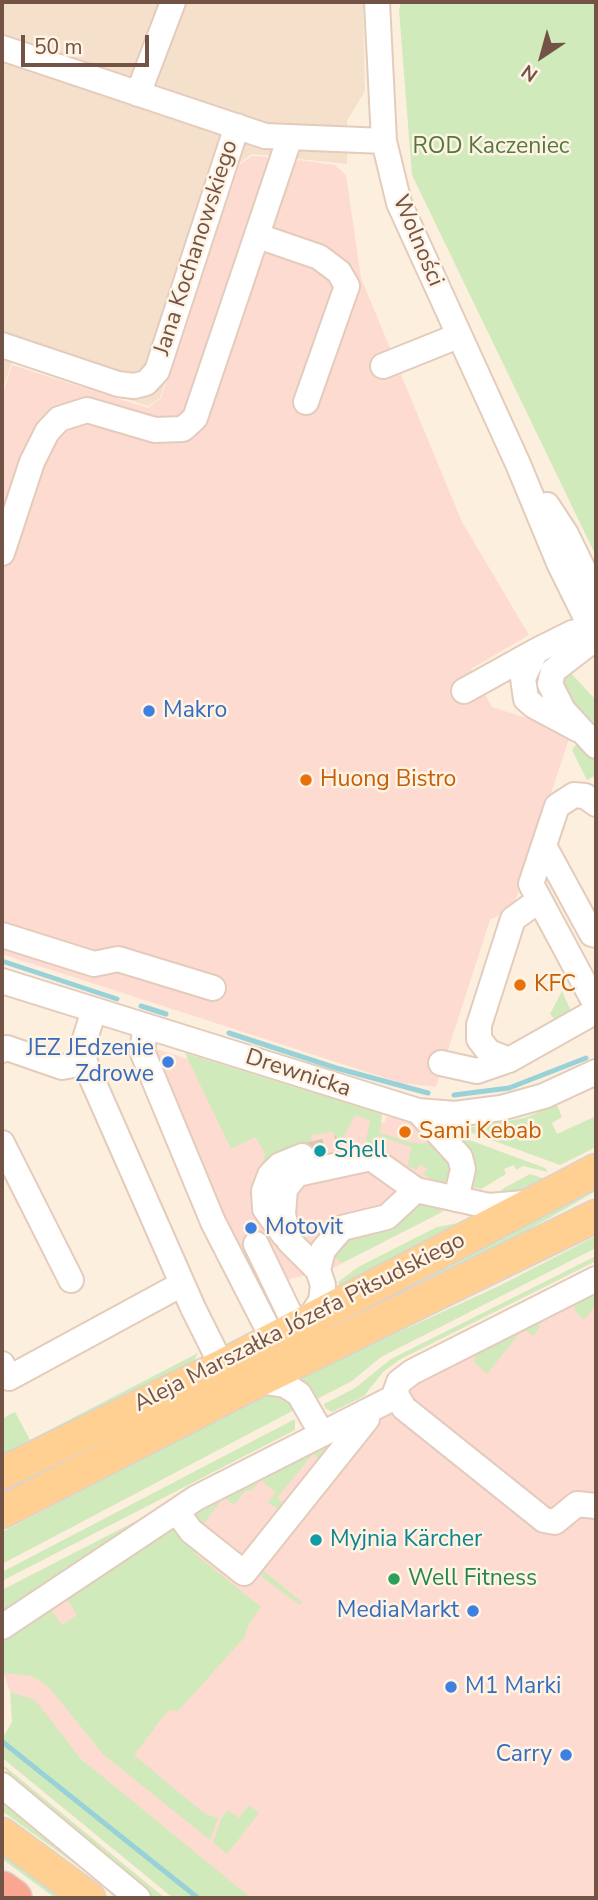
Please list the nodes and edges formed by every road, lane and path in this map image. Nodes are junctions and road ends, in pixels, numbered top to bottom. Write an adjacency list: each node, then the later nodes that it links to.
1 (173, 2): 4 (street)
2 (377, 2): 7 (street, Wolności)
3 (2, 48): 4 (street)
4 (138, 94): 5 (street)
5 (237, 126): 6 (street); 10 (street, Jana Kochanowskiego)
6 (290, 138): 7 (street); 8 (street)
7 (384, 141): 9 (street, Wolności)
8 (258, 236): 12 (street); 14 (street)
9 (458, 336): 11 (street); 13 (street, Wolności)
10 (2, 345)
11 (383, 366)
12 (306, 402)
13 (518, 464): 15 (street, Wolności); 16 (street, Wolności)
14 (2, 553)
15 (596, 596)
16 (595, 632): 17 (street); 19 (street)
17 (537, 651): 18 (street); 19 (street)
18 (471, 687)
19 (588, 738)
20 (596, 804): 21 (street)
21 (544, 846): 22 (street); 24 (street)
22 (538, 901): 25 (street); 33 (street)
23 (2, 935): 27 (street)
24 (595, 937): 25 (street)
25 (565, 950): 28 (street)
26 (2, 981): 29 (street, Drewnicka)
27 (213, 988)
28 (596, 1005)
29 (94, 1010): 31 (street, Drewnicka); 34 (street)
30 (596, 1012): 33 (street)
31 (146, 1026): 37 (street, Drewnicka); 53 (street)
32 (2, 1050): 34 (street)
33 (509, 1060): 35 (street)
34 (85, 1063): 52 (street)
35 (441, 1063)
36 (596, 1072): 37 (street, Drewnicka)
37 (418, 1111): 44 (street)
38 (2, 1143): 51 (street)
39 (339, 1147): 41 (street)
40 (302, 1156): 47 (street)
41 (371, 1158): 43 (street); 47 (street)
42 (596, 1170): 45 (main road, Aleja Marszałka Józefa Piłsudskiego)
43 (416, 1190): 44 (street); 49 (street)
44 (456, 1199): 45 (street)
45 (536, 1201): 53 (main road, Aleja Marszałka Józefa Piłsudskiego)
46 (596, 1216): 56 (main road, Aleja Marszałka Józefa Piłsudskiego)
47 (289, 1241): 49 (street)
48 (256, 1244): 53 (street)
49 (318, 1270): 53 (street)
50 (596, 1279): 57 (street)
51 (71, 1280)
52 (182, 1284): 54 (street); 55 (street)
53 (292, 1329): 54 (main road, Aleja Marszałka Józefa Piłsudskiego)
54 (222, 1366): 60 (main road, Aleja Marszałka Józefa Piłsudskiego)
55 (4, 1374)
56 (258, 1381): 59 (street); 62 (main road, Aleja Marszałka Józefa Piłsudskiego)
57 (395, 1396): 58 (street); 61 (street)
58 (365, 1412): 59 (street); 63 (street)
59 (322, 1434): 63 (street)
60 (2, 1473)
61 (596, 1506)
62 (2, 1512)
63 (177, 1512): 64 (street)
64 (2, 1627)
65 (2, 1785): 70 (street)
66 (2, 1835): 69 (main road)
67 (2, 1890): 68 (highway)
68 (13, 1898)
69 (89, 1898)
70 (138, 1898)

